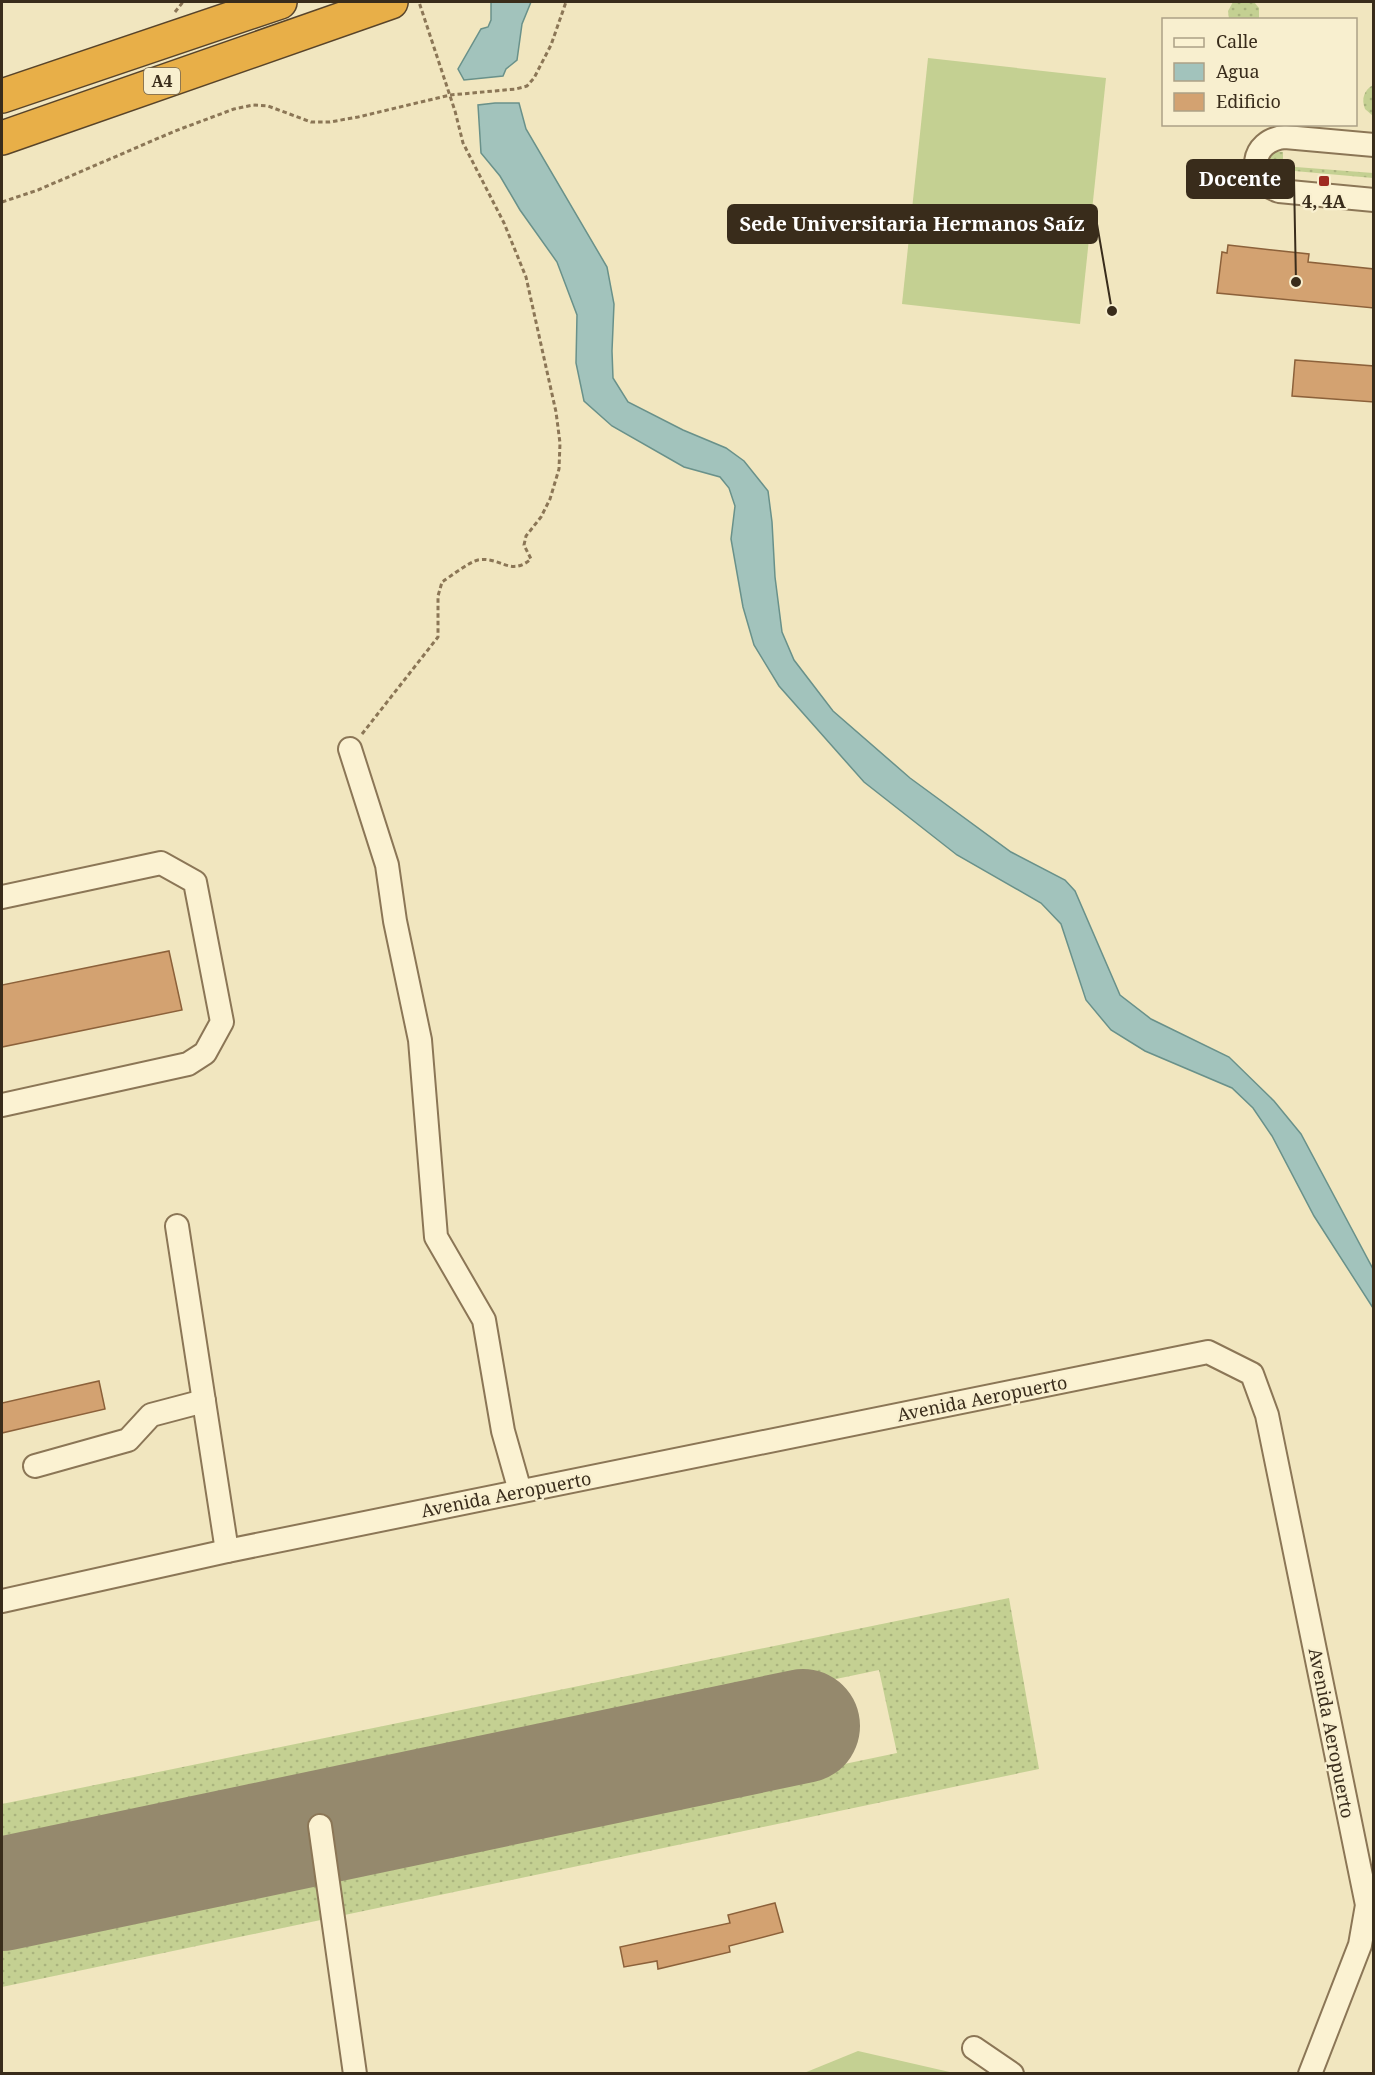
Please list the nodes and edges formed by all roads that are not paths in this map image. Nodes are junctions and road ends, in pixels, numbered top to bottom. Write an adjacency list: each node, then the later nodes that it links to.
1 (280, 2): 3 (highway, A4)
2 (391, 2): 4 (highway, A4)
3 (2, 96)
4 (2, 138)
5 (1374, 145): 6 (street)
6 (1374, 201)
7 (350, 749): 13 (street)
8 (2, 897): 9 (street)
9 (2, 1105)
10 (177, 1226): 11 (street)
11 (204, 1401): 12 (street); 14 (street)
12 (35, 1467)
13 (520, 1491): 14 (street, Avenida Aeropuerto); 20 (street, Avenida Aeropuerto)
14 (227, 1551): 15 (street, Avenida Aeropuerto)
15 (2, 1601)
16 (320, 1826): 18 (street)
17 (974, 2048): 19 (street)
18 (355, 2073)
19 (1012, 2073)
20 (1310, 2073)

